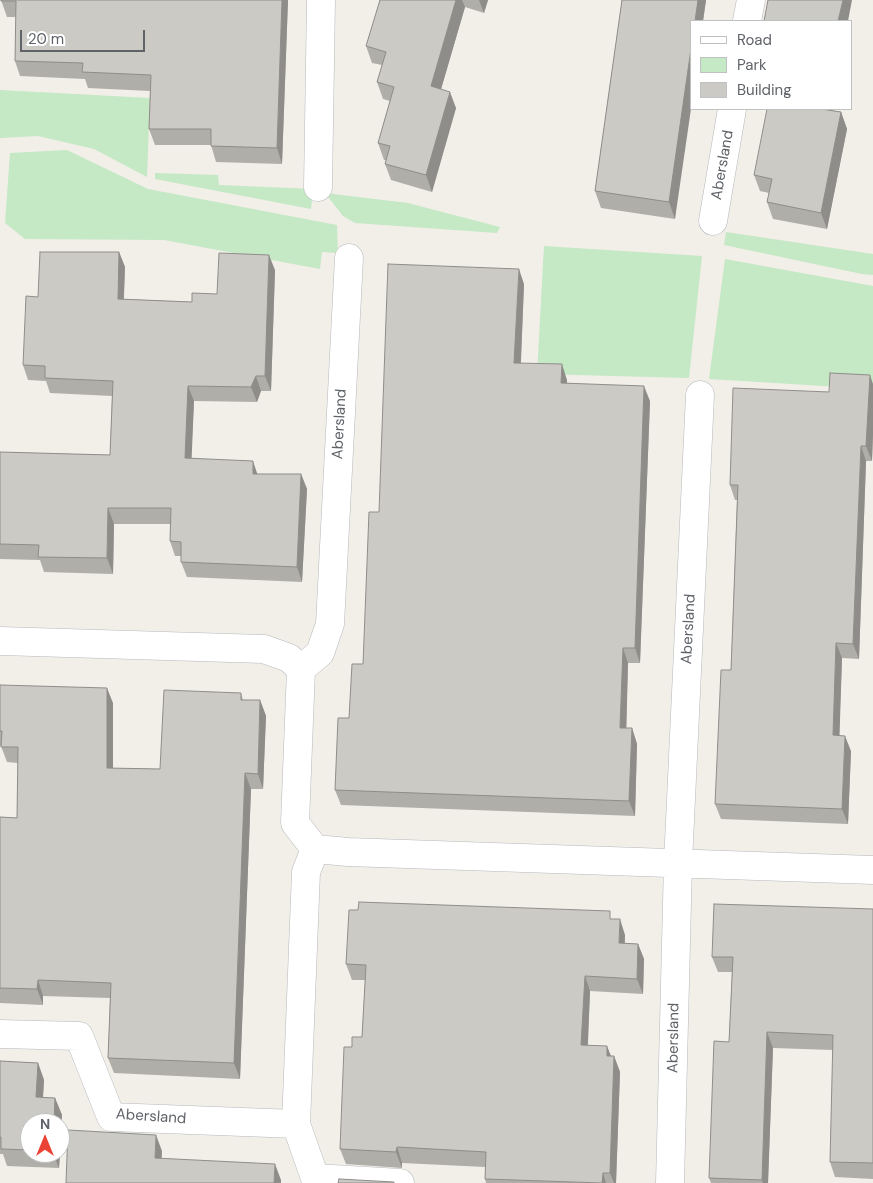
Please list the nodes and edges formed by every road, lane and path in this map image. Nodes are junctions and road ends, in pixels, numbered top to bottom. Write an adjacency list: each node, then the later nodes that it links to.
1 (321, 0): 5 (street)
2 (751, 0): 3 (street)
3 (747, 20)
4 (732, 110): 6 (street, Abersland)
5 (318, 187)
6 (713, 221)
7 (350, 258): 10 (street, Abersland)
8 (700, 395): 12 (street, Abersland)
9 (0, 641): 10 (street)
10 (300, 669): 11 (street)
11 (315, 849): 12 (street); 15 (street)
12 (678, 863): 13 (street); 17 (street, Abersland)
13 (873, 870)
14 (0, 1034): 15 (street, Abersland)
15 (296, 1124): 16 (street)
16 (400, 1183)
17 (670, 1183)

